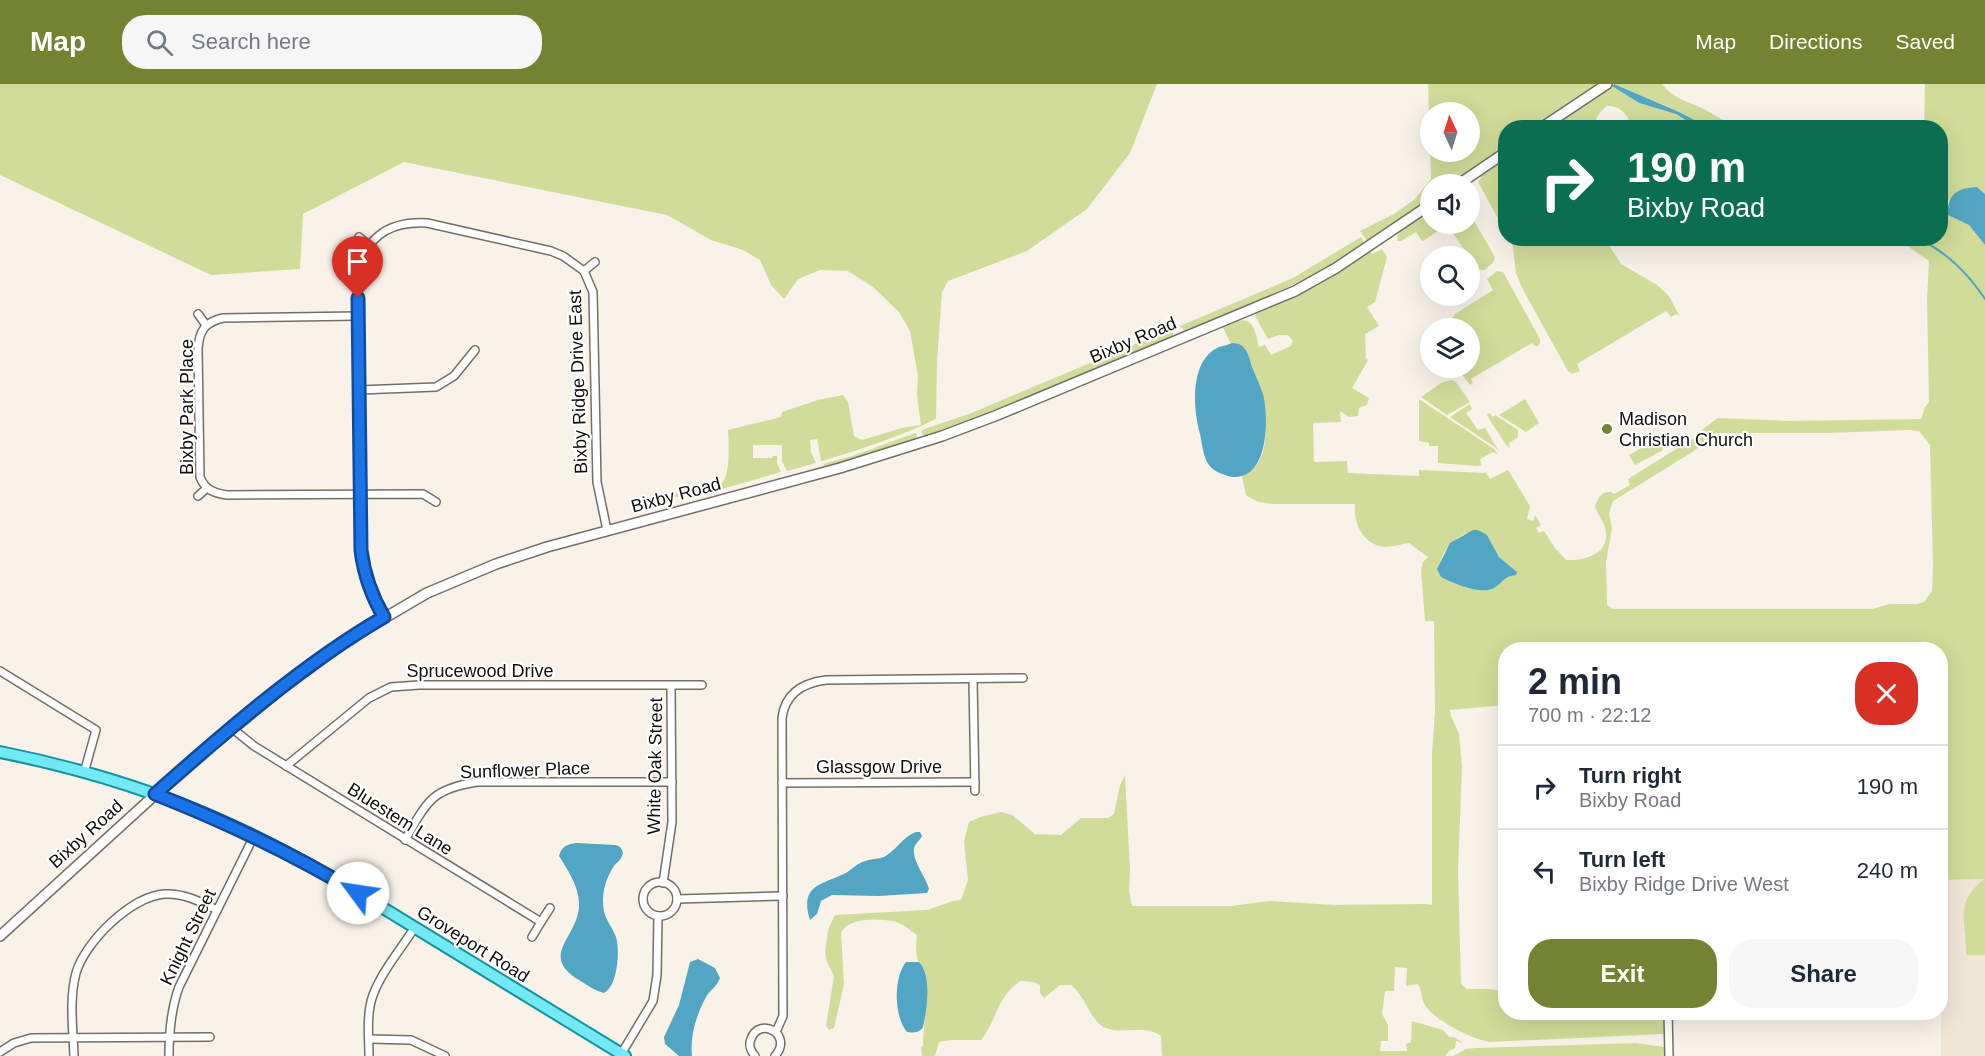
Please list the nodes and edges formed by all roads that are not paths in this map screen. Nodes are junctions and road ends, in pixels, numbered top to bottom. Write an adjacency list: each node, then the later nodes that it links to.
1 (1606, 85): 2 (street)
2 (1553, 120)
3 (1498, 157): 4 (street)
4 (1474, 174)
5 (1420, 211): 19 (street, Bixby Road)
6 (359, 237): 7 (street)
7 (370, 246): 9 (street, Bixby Ridge Drive East); 11 (street)
8 (595, 262): 9 (street)
9 (584, 272): 19 (street, Bixby Ridge Drive East)
10 (198, 314): 12 (street)
11 (359, 316): 12 (street); 14 (street)
12 (206, 325): 15 (street, Bixby Park Place)
13 (475, 350): 14 (street)
14 (359, 390): 16 (street)
15 (207, 488): 16 (street); 17 (street)
16 (360, 494): 18 (street); 20 (street)
17 (198, 496)
18 (436, 502)
19 (607, 530): 20 (street, Bixby Road)
20 (384, 617): 26 (street, Bixby Road)
21 (0, 671): 29 (street)
22 (1023, 678): 23 (street)
23 (973, 679): 31 (street); 32 (street)
24 (702, 685): 25 (street, Sprucewood Drive)
25 (671, 686): 28 (street, Sprucewood Drive); 30 (street, White Oak Street)
26 (232, 729): 28 (street, Bluestem Lane); 34 (street, Bixby Road)
27 (0, 752): 29 (main road, Groveport Road)
28 (286, 766): 36 (street, Bluestem Lane)
29 (84, 773): 34 (main road, Groveport Road)
30 (672, 782): 36 (street, Sunflower Place); 37 (street, White Oak Street)
31 (975, 782): 32 (street, Glassgow Drive); 33 (street)
32 (782, 783): 38 (street)
33 (975, 791)
34 (155, 794): 35 (main road, Groveport Road); 45 (street, Bixby Road)
35 (254, 836): 41 (street, Knight Street); 44 (main road, Groveport Road)
36 (405, 840): 43 (street, Bluestem Lane)
37 (663, 883): 39 (street); 42 (street)
38 (783, 896): 39 (street); 48 (street)
39 (677, 899): 42 (street)
40 (550, 908): 43 (street)
41 (217, 910): 49 (street, Knight Street); 51 (street)
42 (658, 916): 54 (street)
43 (541, 922): 46 (street)
44 (415, 927): 52 (street); 54 (main road, Groveport Road)
45 (0, 936)
46 (532, 937)
47 (1668, 1020): 61 (street)
48 (776, 1032): 59 (street); 60 (street)
49 (169, 1037): 50 (street); 51 (street); 56 (street, Knight Street)
50 (210, 1037)
51 (74, 1038): 53 (street); 55 (street)
52 (369, 1039): 57 (street); 58 (street)
53 (0, 1053)
54 (622, 1055)
55 (74, 1056)
56 (169, 1056)
57 (369, 1056)
58 (446, 1056)
59 (755, 1056)
60 (775, 1056)
61 (1669, 1056)

